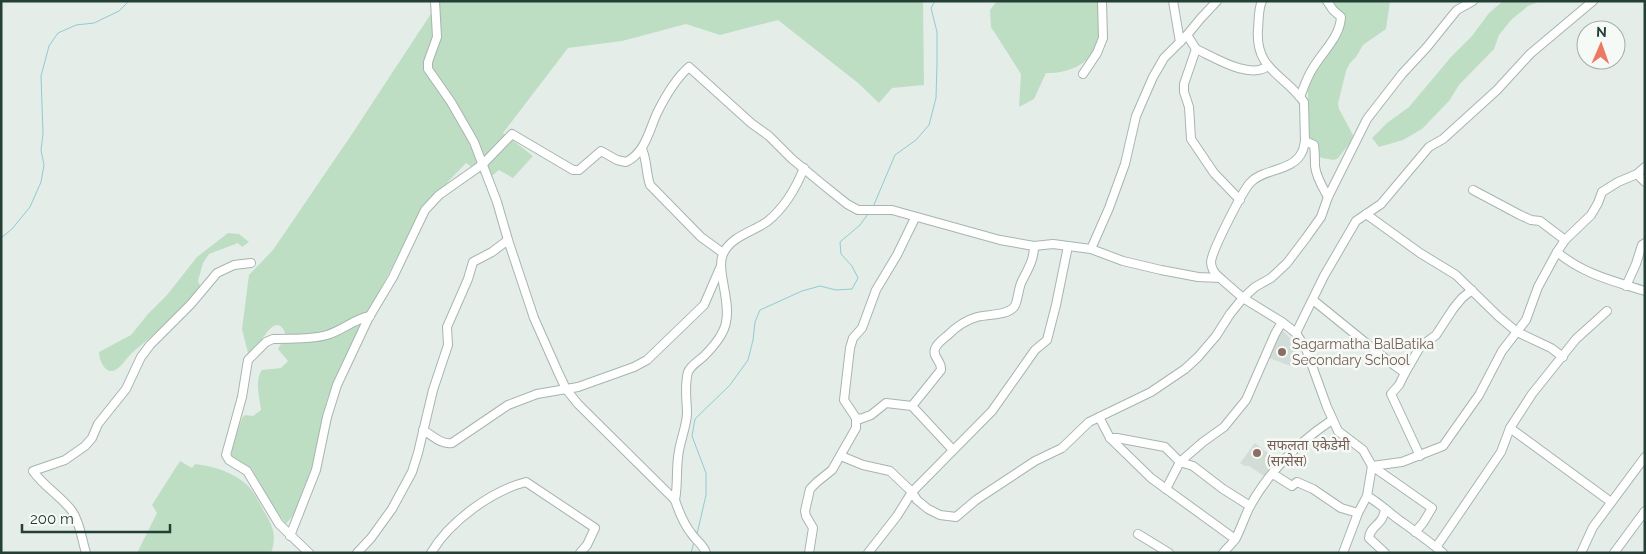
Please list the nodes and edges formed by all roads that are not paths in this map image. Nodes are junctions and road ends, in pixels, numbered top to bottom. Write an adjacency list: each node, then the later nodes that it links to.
1 (435, 1): 17 (street)
2 (1102, 1): 13 (street)
3 (1173, 1): 10 (street)
4 (1217, 1): 9 (street)
5 (1262, 1): 12 (street)
6 (1327, 1): 14 (street)
7 (1473, 1): 23 (street)
8 (1593, 1): 25 (street)
9 (1187, 36): 10 (street); 11 (street)
10 (1180, 42): 32 (street)
11 (1196, 49): 12 (street); 24 (street)
12 (1268, 66): 14 (street)
13 (1083, 74)
14 (1300, 96): 15 (street)
15 (1304, 141): 23 (street); 24 (street)
16 (642, 149): 17 (street); 19 (street); 34 (street)
17 (483, 164): 27 (street); 44 (street)
18 (1645, 167): 20 (street)
19 (804, 168): 26 (street); 34 (street)
20 (1637, 174): 21 (street); 28 (street)
21 (1645, 182)
22 (1473, 190): 28 (street)
23 (1328, 197): 41 (street)
24 (1240, 200): 37 (street)
25 (1366, 214): 39 (street); 42 (street)
26 (915, 218): 30 (street); 53 (street)
27 (508, 240): 50 (street); 56 (street)
28 (1566, 240): 33 (street)
29 (1645, 244): 38 (street)
30 (1034, 246): 31 (street); 51 (street)
31 (1068, 246): 32 (street); 58 (street)
32 (1091, 249): 37 (street)
33 (1557, 252): 38 (street); 46 (street)
34 (723, 253): 36 (street)
35 (251, 262): 79 (street)
36 (720, 268): 50 (street); 68 (street)
37 (1220, 278): 41 (street)
38 (1626, 286): 40 (street)
39 (1472, 290): 46 (street); 49 (street)
40 (1645, 291)
41 (1242, 298): 45 (street); 52 (street)
42 (1313, 300): 47 (street); 49 (street)
43 (1607, 311): 48 (street)
44 (370, 316): 76 (street); 76 (street)
45 (1282, 322): 47 (street); 62 (street)
46 (1517, 332): 48 (street); 60 (street)
47 (1296, 333): 54 (street)
48 (1563, 357): 55 (street)
49 (1405, 373): 60 (street)
50 (566, 389): 56 (street); 68 (street)
51 (912, 406): 53 (street); 58 (street)
52 (1099, 417): 57 (street); 66 (street)
53 (856, 418): 59 (street)
54 (1332, 420): 63 (street); 64 (street)
55 (1510, 428): 69 (street); 78 (street)
56 (423, 430): 81 (street)
57 (1110, 438): 62 (street); 65 (street)
58 (953, 450): 66 (street)
59 (841, 456): 66 (street); 85 (street)
60 (1420, 456): 63 (street)
61 (1645, 457): 69 (street)
62 (1180, 462): 65 (street); 70 (street)
63 (1372, 466): 67 (street); 74 (street)
64 (1273, 474): 70 (street); 73 (street)
65 (1166, 489): 77 (street)
66 (912, 492): 86 (street)
67 (1368, 496): 71 (street); 73 (street)
68 (675, 500): 84 (street)
69 (1611, 502): 92 (street)
70 (1250, 506): 77 (street)
71 (1386, 509): 74 (street); 90 (street)
72 (1645, 511): 93 (street)
73 (1358, 513): 89 (street)
74 (1415, 532): 78 (street)
75 (1138, 534): 87 (street)
76 (290, 536): 80 (street)
77 (1235, 539): 88 (street)
78 (1437, 546): 91 (street)
79 (86, 553)
80 (308, 553)
81 (357, 553)
82 (431, 553): 83 (street)
83 (580, 553)
84 (706, 553)
85 (809, 553)
86 (868, 553)
87 (1169, 553)
88 (1224, 553)
89 (1343, 553)
90 (1385, 553)
91 (1443, 553)
92 (1581, 553)
93 (1614, 553)

